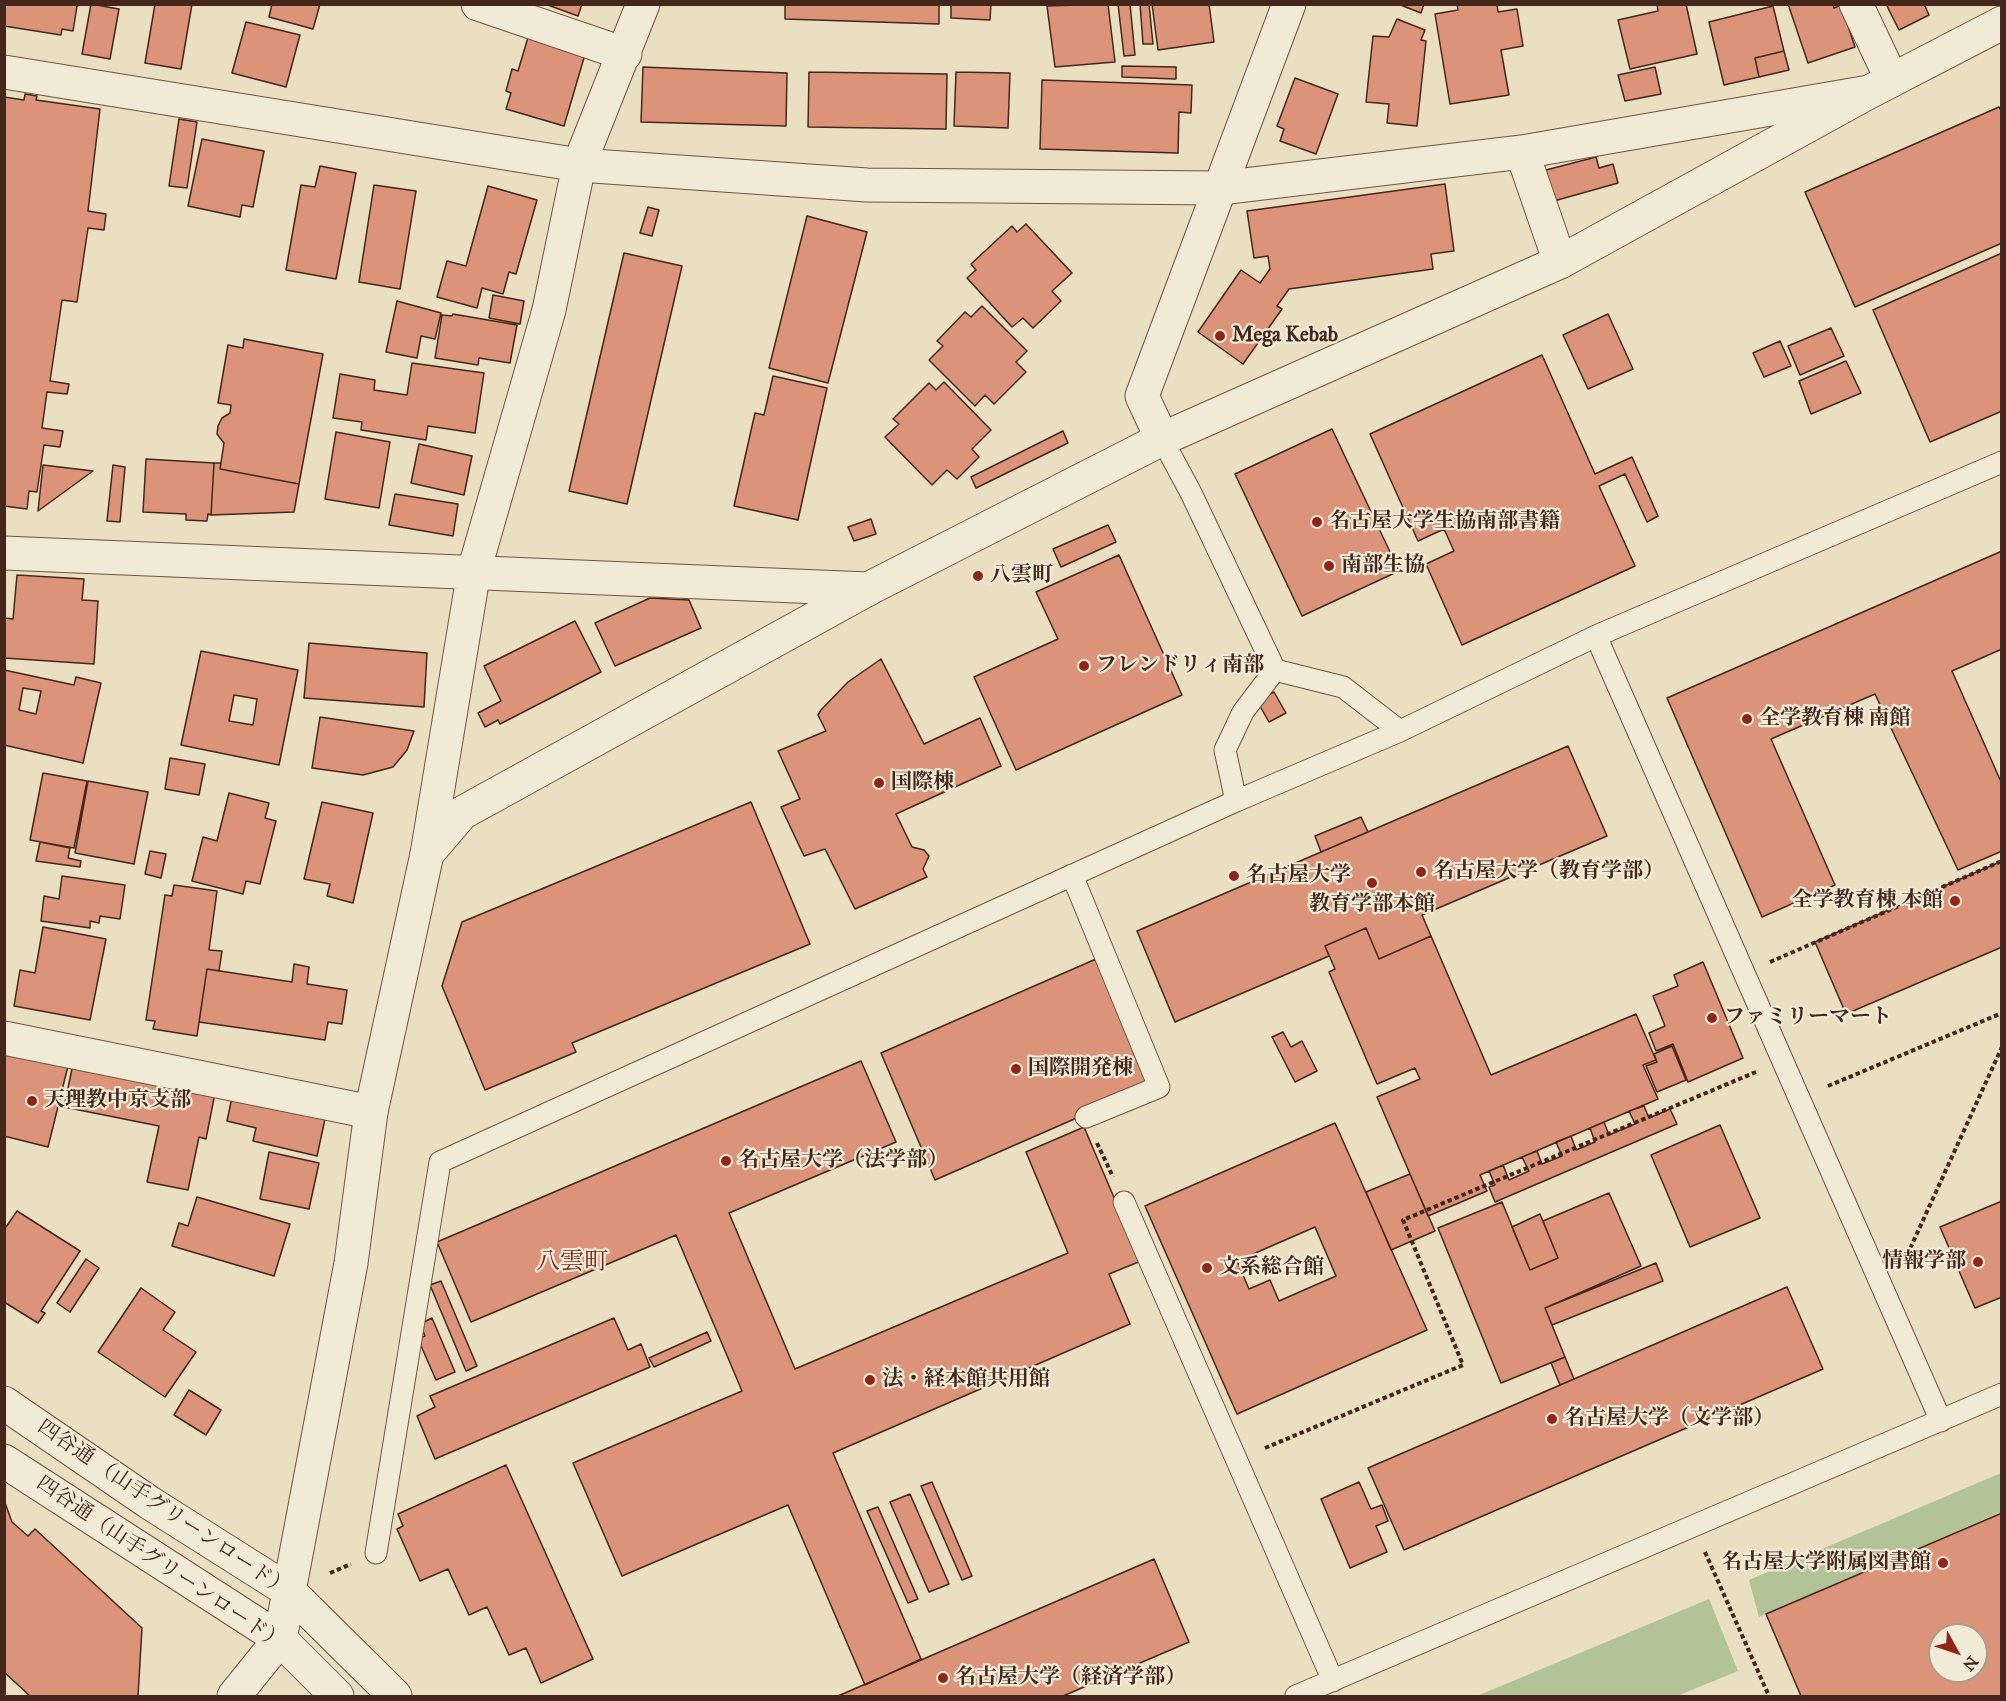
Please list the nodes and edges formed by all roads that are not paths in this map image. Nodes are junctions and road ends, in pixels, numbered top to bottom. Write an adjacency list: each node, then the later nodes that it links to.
1 (478, 4): 6 (street)
2 (643, 4): 6 (street)
3 (1289, 4): 11 (street)
4 (1856, 4): 8 (street)
5 (2001, 23): 8 (street)
6 (625, 54): 10 (street)
7 (4, 72): 10 (street)
8 (1880, 86): 9 (street); 12 (street)
9 (1522, 152): 11 (street); 12 (street)
10 (579, 165): 11 (street); 16 (street)
11 (1220, 188): 13 (street)
12 (1560, 262): 13 (street)
13 (1162, 439): 17 (street); 19 (lane)
14 (2001, 462): 18 (lane)
15 (4, 553): 16 (street)
16 (474, 571): 17 (street); 22 (street)
17 (868, 589): 22 (street)
18 (1596, 636): 20 (lane); 30 (lane)
19 (1275, 670): 20 (lane); 21 (lane)
20 (1401, 731): 21 (lane)
21 (1236, 801): 23 (lane)
22 (427, 854): 25 (street)
23 (1072, 875): 26 (lane); 32 (lane)
24 (4, 1038): 25 (street)
25 (370, 1112): 33 (street)
26 (1086, 1117)
27 (1124, 1202): 35 (lane)
28 (2001, 1394): 30 (lane)
29 (4, 1403): 33 (street, 四谷通 （山手グリーンロード）)
30 (1941, 1421): 35 (lane)
31 (4, 1461): 34 (street, 四谷通（山手グリーンロード）)
32 (376, 1553)
33 (289, 1591): 34 (street); 38 (street, 四谷通 （山手グリーンロード）)
34 (279, 1639): 36 (street); 37 (street, 四谷通（山手グリーンロード）)
35 (1333, 1681): 39 (lane)
36 (234, 1696)
37 (337, 1696)
38 (395, 1696)
39 (1296, 1696)

